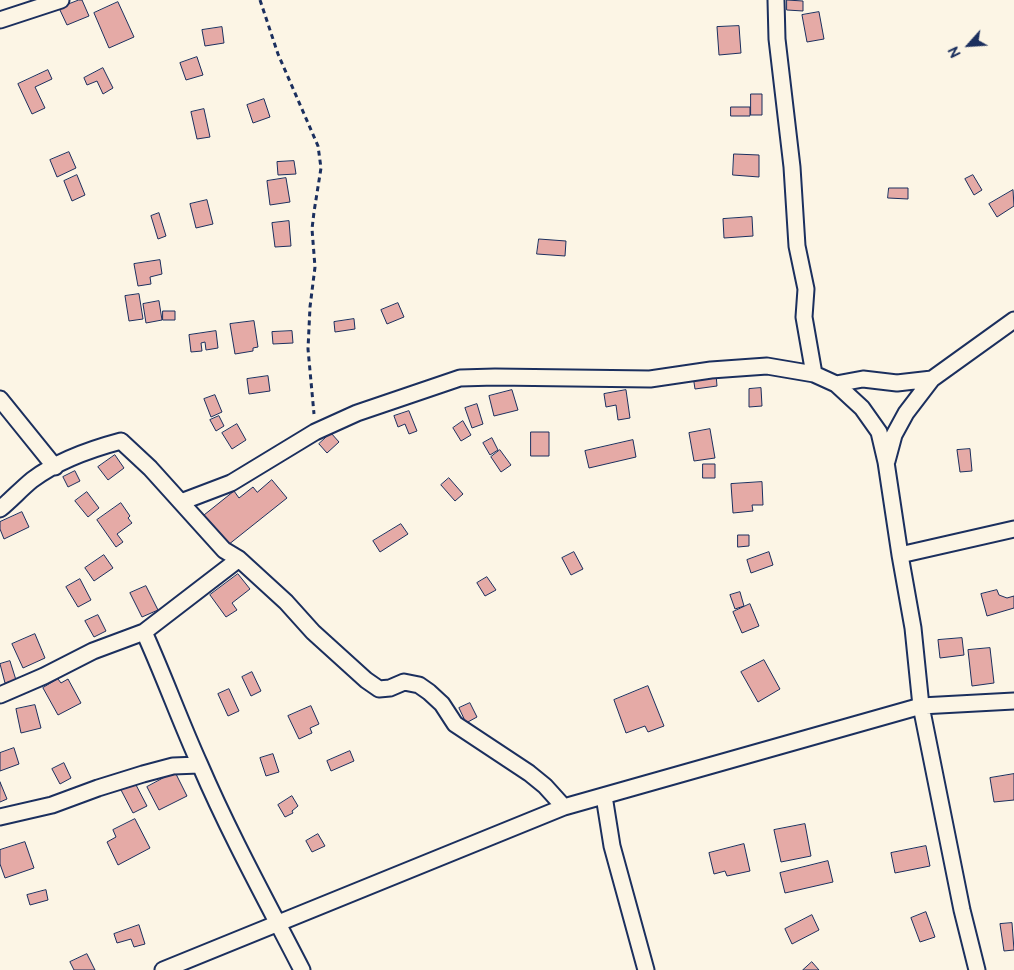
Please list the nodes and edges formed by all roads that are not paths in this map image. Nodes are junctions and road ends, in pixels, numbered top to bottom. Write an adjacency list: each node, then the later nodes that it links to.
1 (61, 0): 3 (street)
2 (776, 0): 5 (street)
3 (0, 20)
4 (1014, 320): 6 (street)
5 (814, 374): 7 (street); 11 (street)
6 (932, 379): 7 (street); 9 (street)
7 (836, 384): 9 (street)
8 (0, 399): 10 (street)
9 (886, 462): 14 (street)
10 (54, 467): 11 (street); 12 (street)
11 (181, 502): 15 (street)
12 (0, 509)
13 (1014, 529): 14 (street)
14 (900, 555): 19 (street)
15 (239, 559): 16 (street); 22 (street)
16 (144, 632): 17 (street); 20 (street)
17 (0, 695)
18 (1014, 701): 19 (street)
19 (922, 706): 21 (street); 28 (street)
20 (199, 764): 23 (street); 24 (street)
21 (604, 796): 22 (street); 27 (street)
22 (564, 807): 24 (street)
23 (0, 817)
24 (278, 923): 25 (street); 26 (street)
25 (163, 970)
26 (302, 970)
27 (646, 970)
28 (976, 970)

